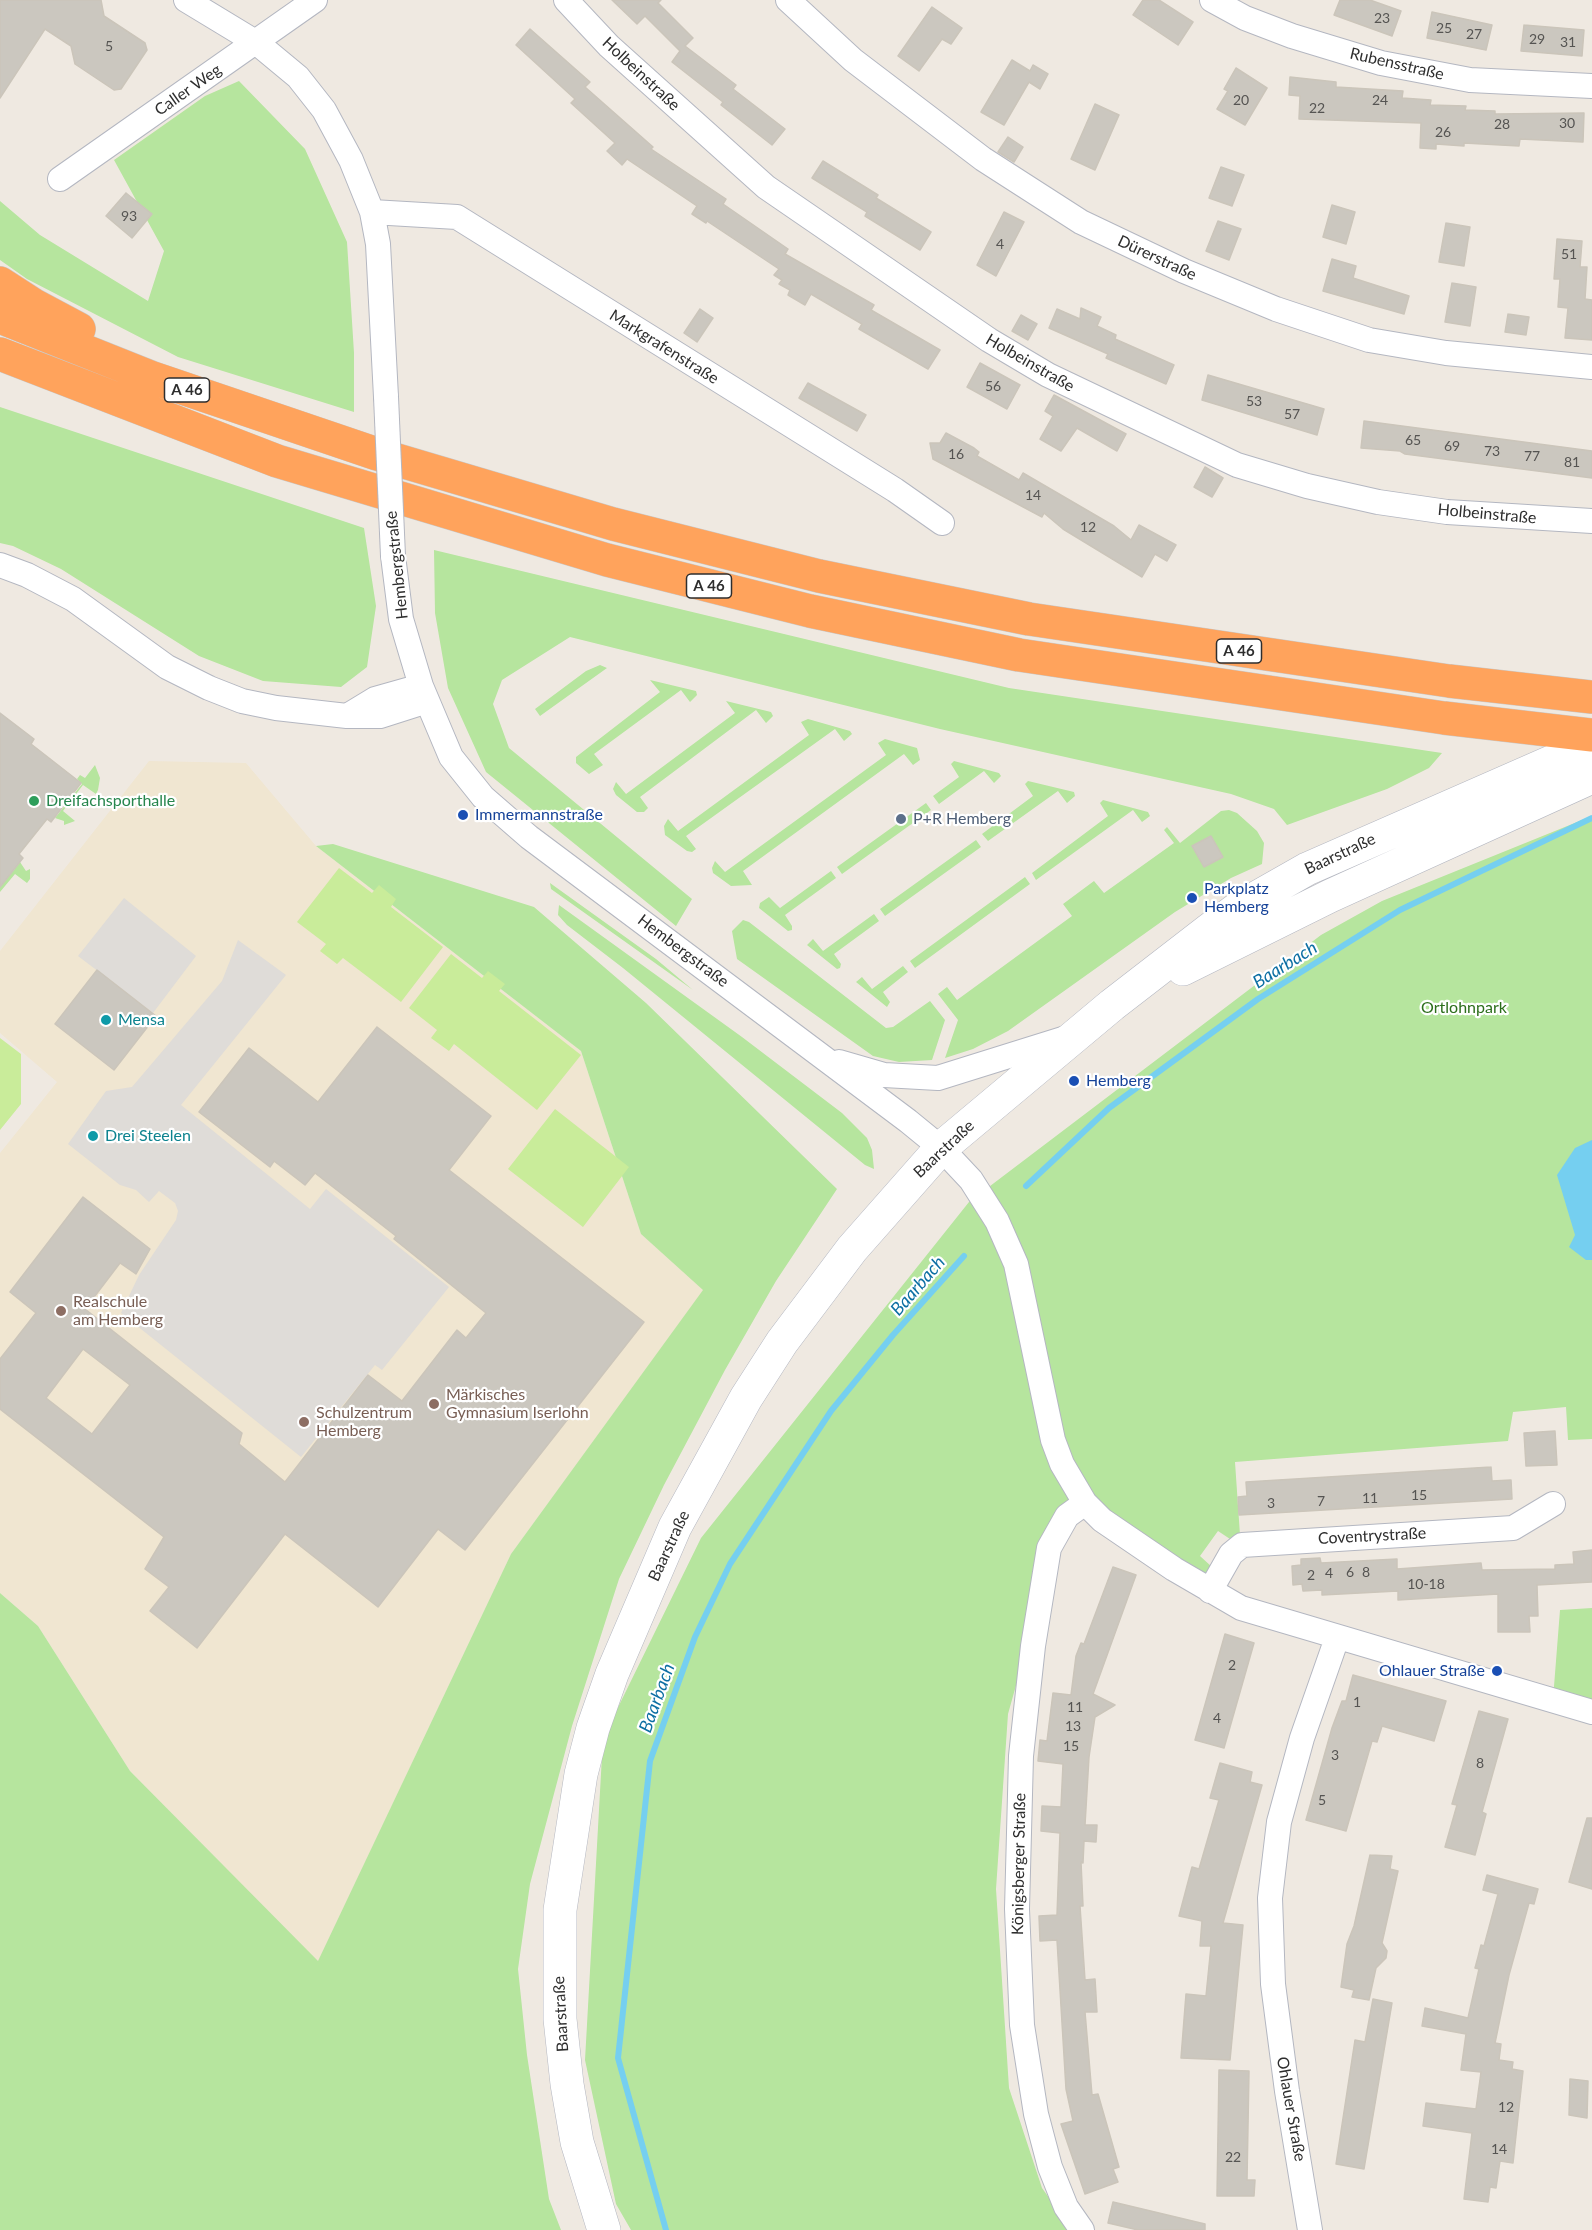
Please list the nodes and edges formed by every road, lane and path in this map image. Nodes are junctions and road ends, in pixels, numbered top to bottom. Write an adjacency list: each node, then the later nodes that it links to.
1 (186, 0): 6 (street, Hembergstraße)
2 (315, 0): 6 (street, Caller Weg)
3 (566, 0): 15 (street, Holbeinstraße)
4 (788, 0): 13 (street, Dürerstraße)
5 (1212, 0): 7 (street, Rubensstraße)
6 (257, 43): 8 (street, Caller Weg); 9 (street, Hembergstraße)
7 (1592, 86)
8 (60, 179)
9 (372, 212): 16 (street, Markgrafenstraße); 18 (street, Hembergstraße, bridge)
10 (0, 283): 14 (highway)
11 (0, 317): 14 (highway, A 46)
12 (0, 354): 20 (highway, A 46)
13 (1592, 367)
14 (377, 454): 19 (highway, A 46)
15 (1592, 521)
16 (942, 524)
17 (0, 565): 18 (street)
18 (424, 694): 25 (street, Hembergstraße)
19 (1592, 697)
20 (1592, 735)
21 (1592, 744): 23 (main road, Baarstraße)
22 (1592, 777): 23 (main road, Baarstraße)
23 (1112, 1005): 24 (main road, Baarstraße)
24 (1079, 1034): 25 (street, Hembergstraße); 26 (main road, Baarstraße)
25 (825, 1057): 26 (street, Hembergstraße)
26 (941, 1148): 27 (street, Hembergstraße); 32 (main road, Baarstraße)
27 (1085, 1503): 29 (street, Hembergstraße); 33 (street, Königsberger Straße)
28 (1553, 1504): 29 (street, Coventrystraße)
29 (1210, 1591): 30 (street, Hembergstraße)
30 (1337, 1638): 31 (street, Hembergstraße); 34 (street, Ohlauer Straße)
31 (1592, 1712)
32 (604, 2230)
33 (1082, 2230)
34 (1310, 2230)

